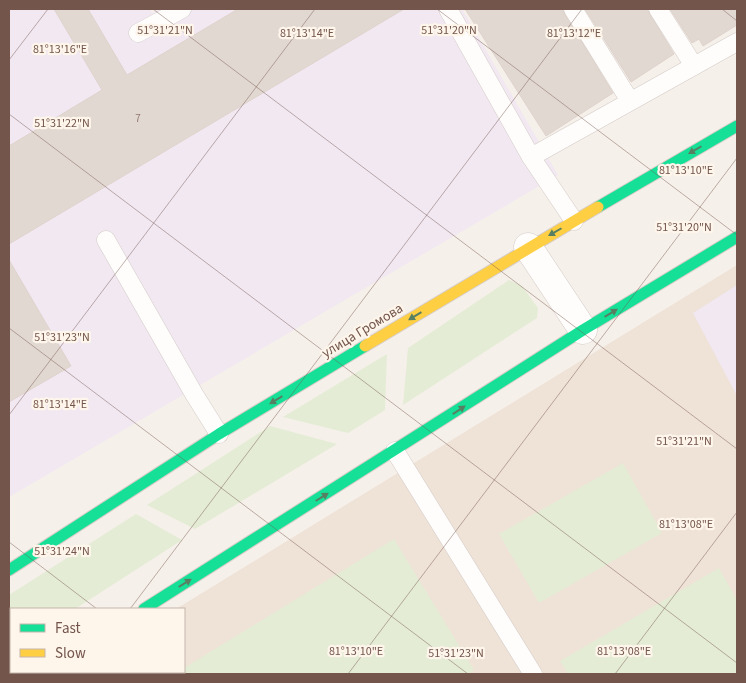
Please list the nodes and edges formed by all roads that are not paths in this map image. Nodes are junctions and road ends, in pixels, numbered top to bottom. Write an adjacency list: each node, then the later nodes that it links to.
1 (182, 9): 5 (lane)
2 (448, 9): 10 (lane)
3 (573, 9): 8 (lane)
4 (658, 9): 7 (lane)
5 (138, 34)
6 (737, 42): 7 (lane)
7 (694, 66): 8 (lane)
8 (630, 101): 10 (lane)
9 (737, 126): 11 (street, улица Громова, one-way to 11)
10 (532, 156): 11 (lane)
11 (574, 221): 14 (street, улица Громова, one-way to 14)
12 (737, 237): 15 (street, one-way to 12)
13 (106, 240): 16 (lane)
14 (528, 248): 15 (street); 16 (street, улица Громова, one-way to 16)
15 (583, 330): 17 (street, one-way to 15)
16 (219, 434): 18 (street, улица Громова)
17 (394, 451): 19 (street, one-way to 17); 20 (lane)
18 (9, 570)
19 (146, 608)
20 (532, 674)

